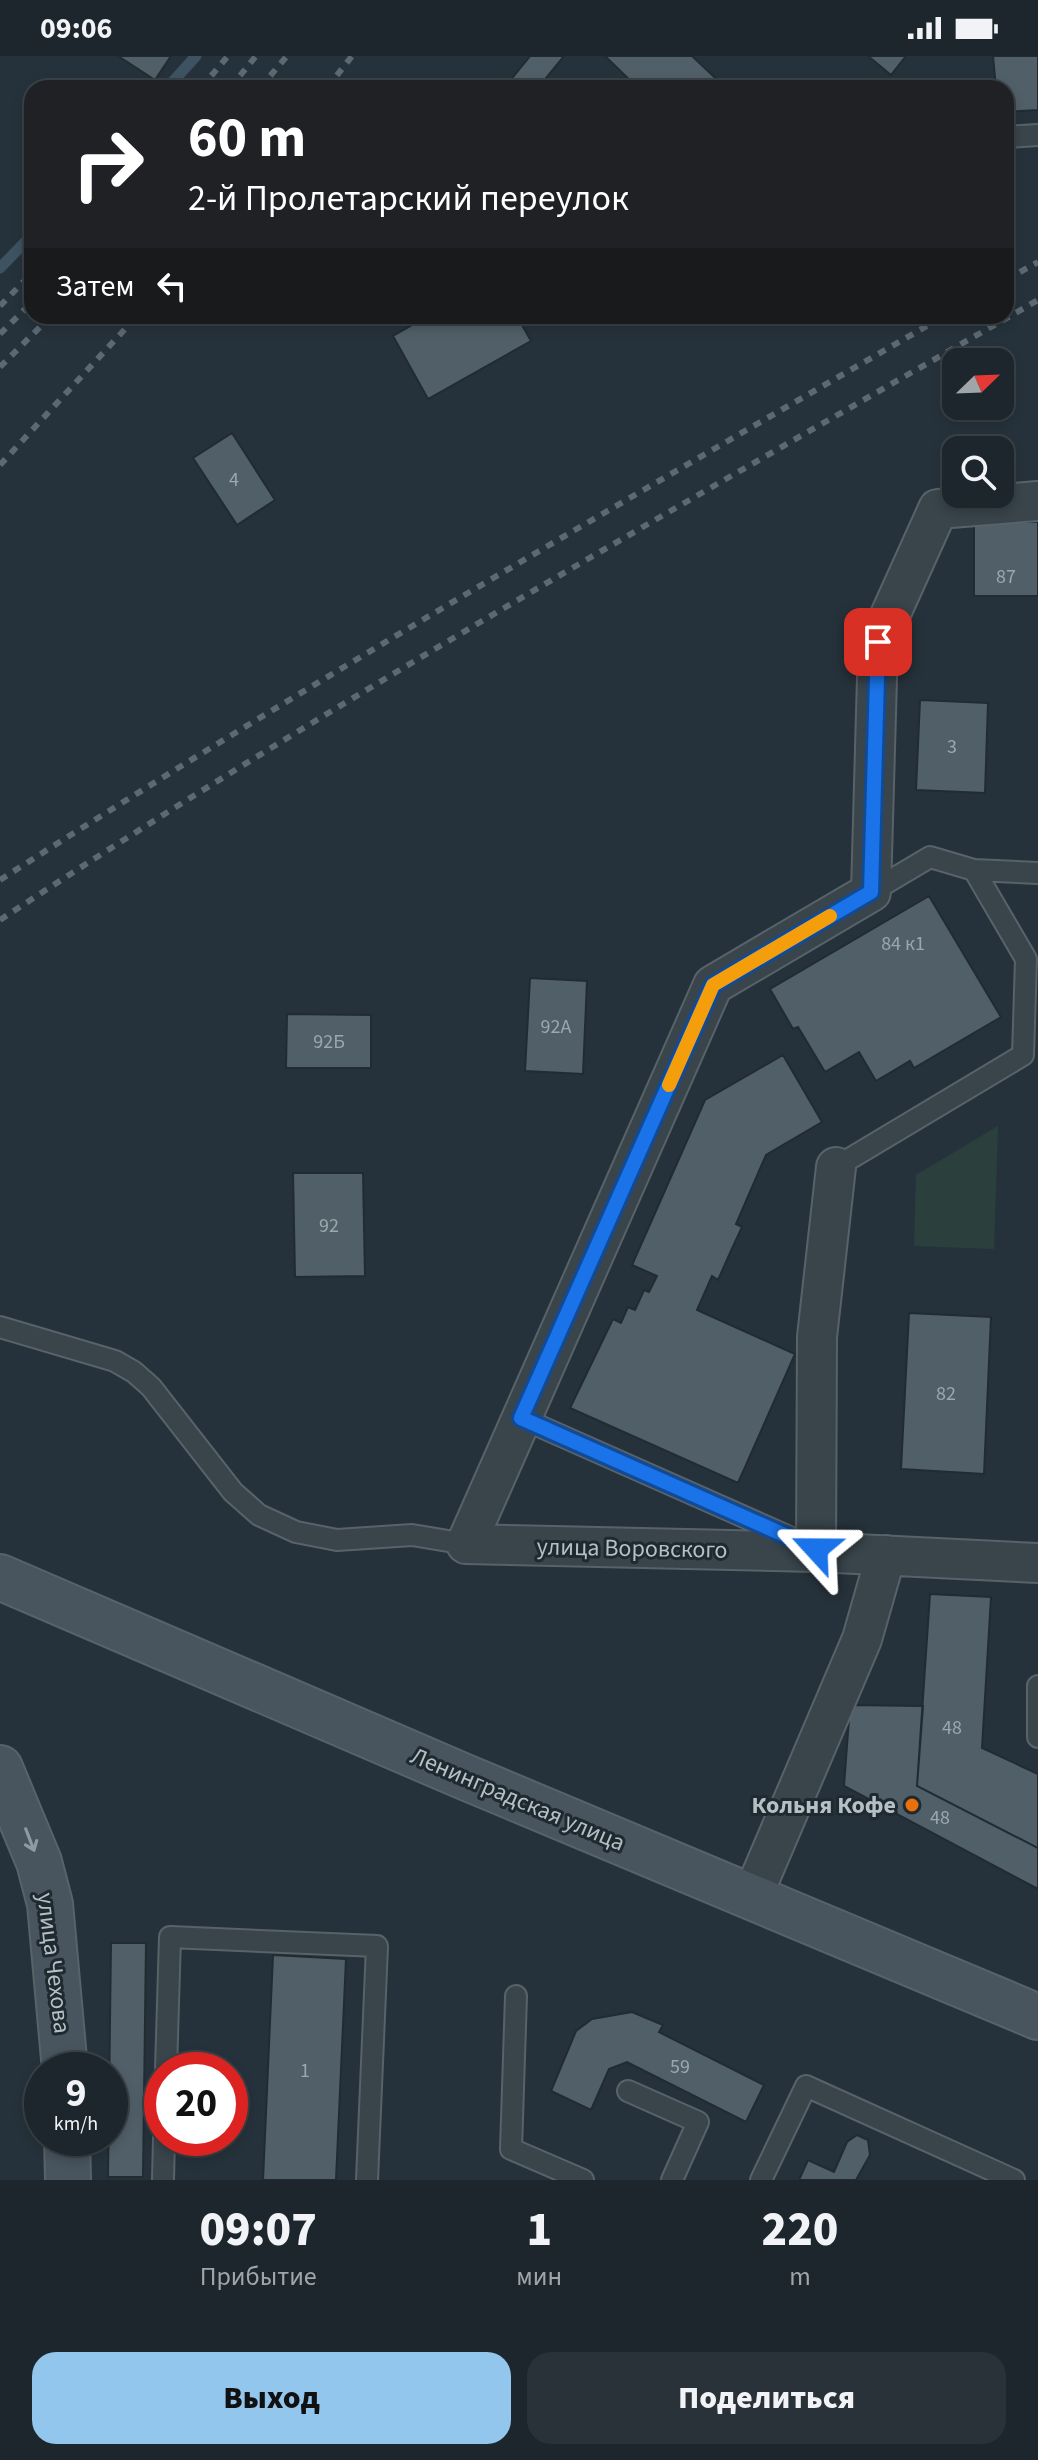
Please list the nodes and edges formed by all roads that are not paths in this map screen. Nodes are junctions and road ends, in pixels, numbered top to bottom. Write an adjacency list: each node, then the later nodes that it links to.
1 (1038, 135): 2 (lane)
2 (1014, 136)
3 (1038, 501): 6 (street)
4 (974, 870): 5 (lane); 6 (lane); 7 (lane)
5 (1038, 873)
6 (871, 892): 9 (street)
7 (836, 1167): 11 (street)
8 (0, 1327): 10 (lane)
9 (521, 1418): 10 (street); 11 (lane)
10 (466, 1544): 11 (street, улица Воровского)
11 (816, 1550): 12 (street, улица Воровского)
12 (886, 1555): 13 (street, улица Воровского); 18 (street)
13 (1038, 1563)
14 (0, 1577): 18 (main road, Ленинградская улица)
15 (1038, 1686): 16 (lane)
16 (1038, 1737)
17 (0, 1768): 21 (main road, улица Чехова, one-way to 21)
18 (752, 1897): 20 (main road, Ленинградская улица)
19 (516, 1996): 29 (lane)
20 (1038, 2017)
21 (63, 2052)
22 (167, 2052): 28 (lane)
23 (628, 2091): 30 (lane)
24 (67, 2156): 26 (main road)
25 (164, 2156): 27 (lane)
26 (68, 2180)
27 (163, 2180)
28 (367, 2180)
29 (583, 2180)
30 (672, 2180)
31 (761, 2180): 32 (lane)
32 (1014, 2180)

